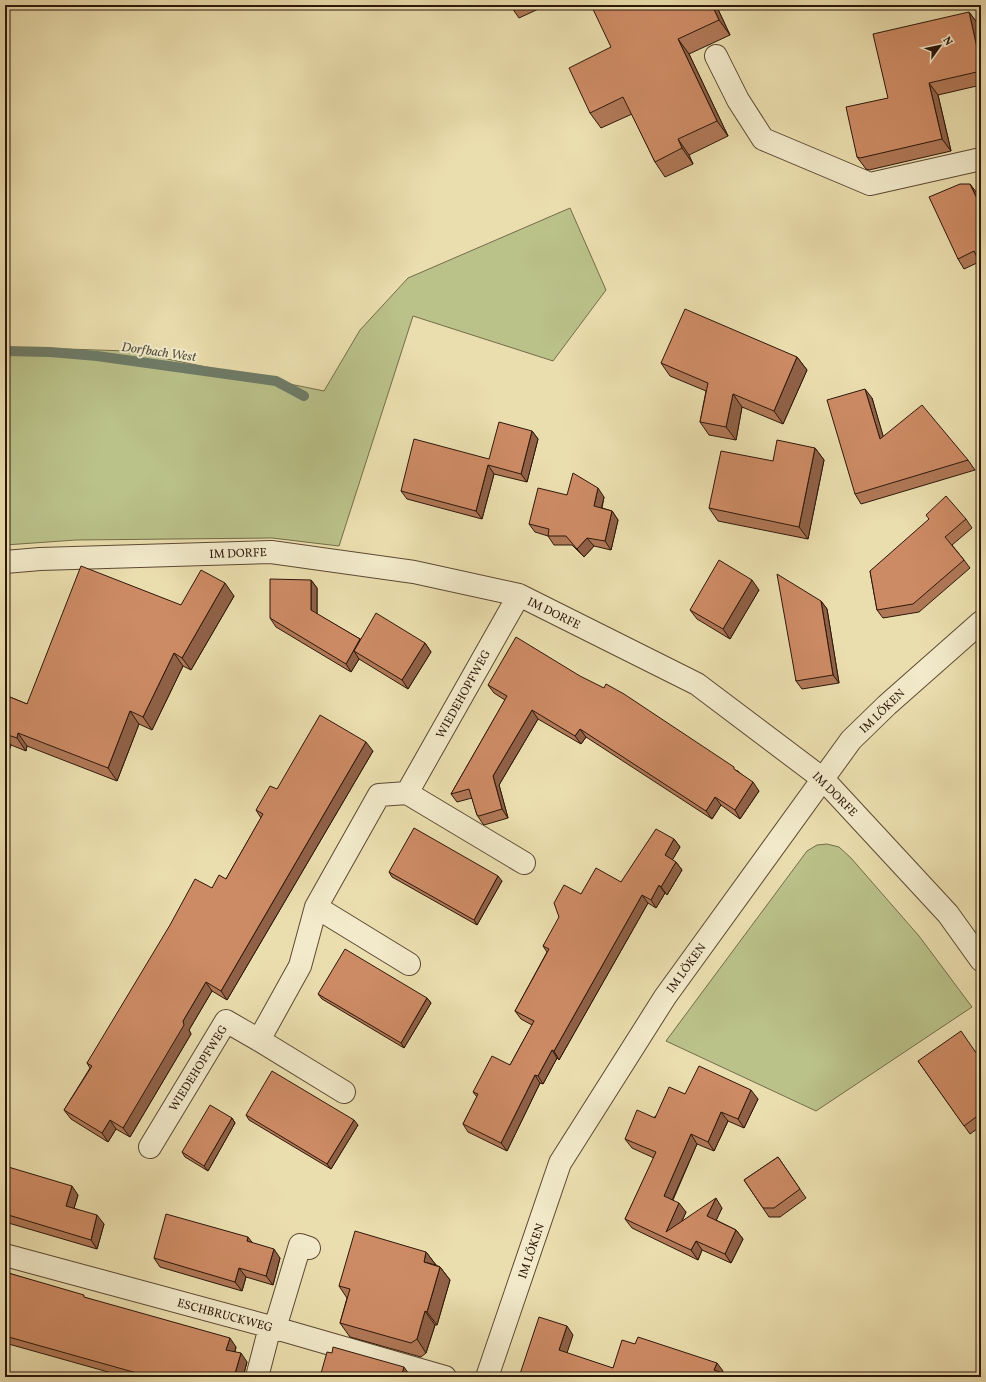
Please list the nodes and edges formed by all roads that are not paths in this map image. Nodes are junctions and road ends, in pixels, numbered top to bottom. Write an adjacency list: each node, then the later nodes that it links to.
1 (716, 56): 2 (street)
2 (981, 159)
3 (5, 562): 4 (street, IM DORFE)
4 (519, 595): 6 (street, IM DORFE); 7 (street, WIEDEHOPFWEG)
5 (981, 622): 6 (street, IM LÖKEN)
6 (823, 779): 10 (street, IM DORFE); 20 (street, IM LÖKEN)
7 (407, 793): 8 (street); 9 (street)
8 (524, 862)
9 (316, 907): 11 (street); 12 (street)
10 (981, 960)
11 (410, 964)
12 (259, 1040): 13 (street, WIEDEHOPFWEG); 14 (street, WIEDEHOPFWEG)
13 (344, 1092)
14 (150, 1147)
15 (310, 1248): 17 (street)
16 (5, 1255): 17 (street, ESCHBRUCKWEG)
17 (272, 1328): 18 (street); 19 (street, ESCHBRUCKWEG)
18 (257, 1377)
19 (445, 1377)
20 (487, 1377)

